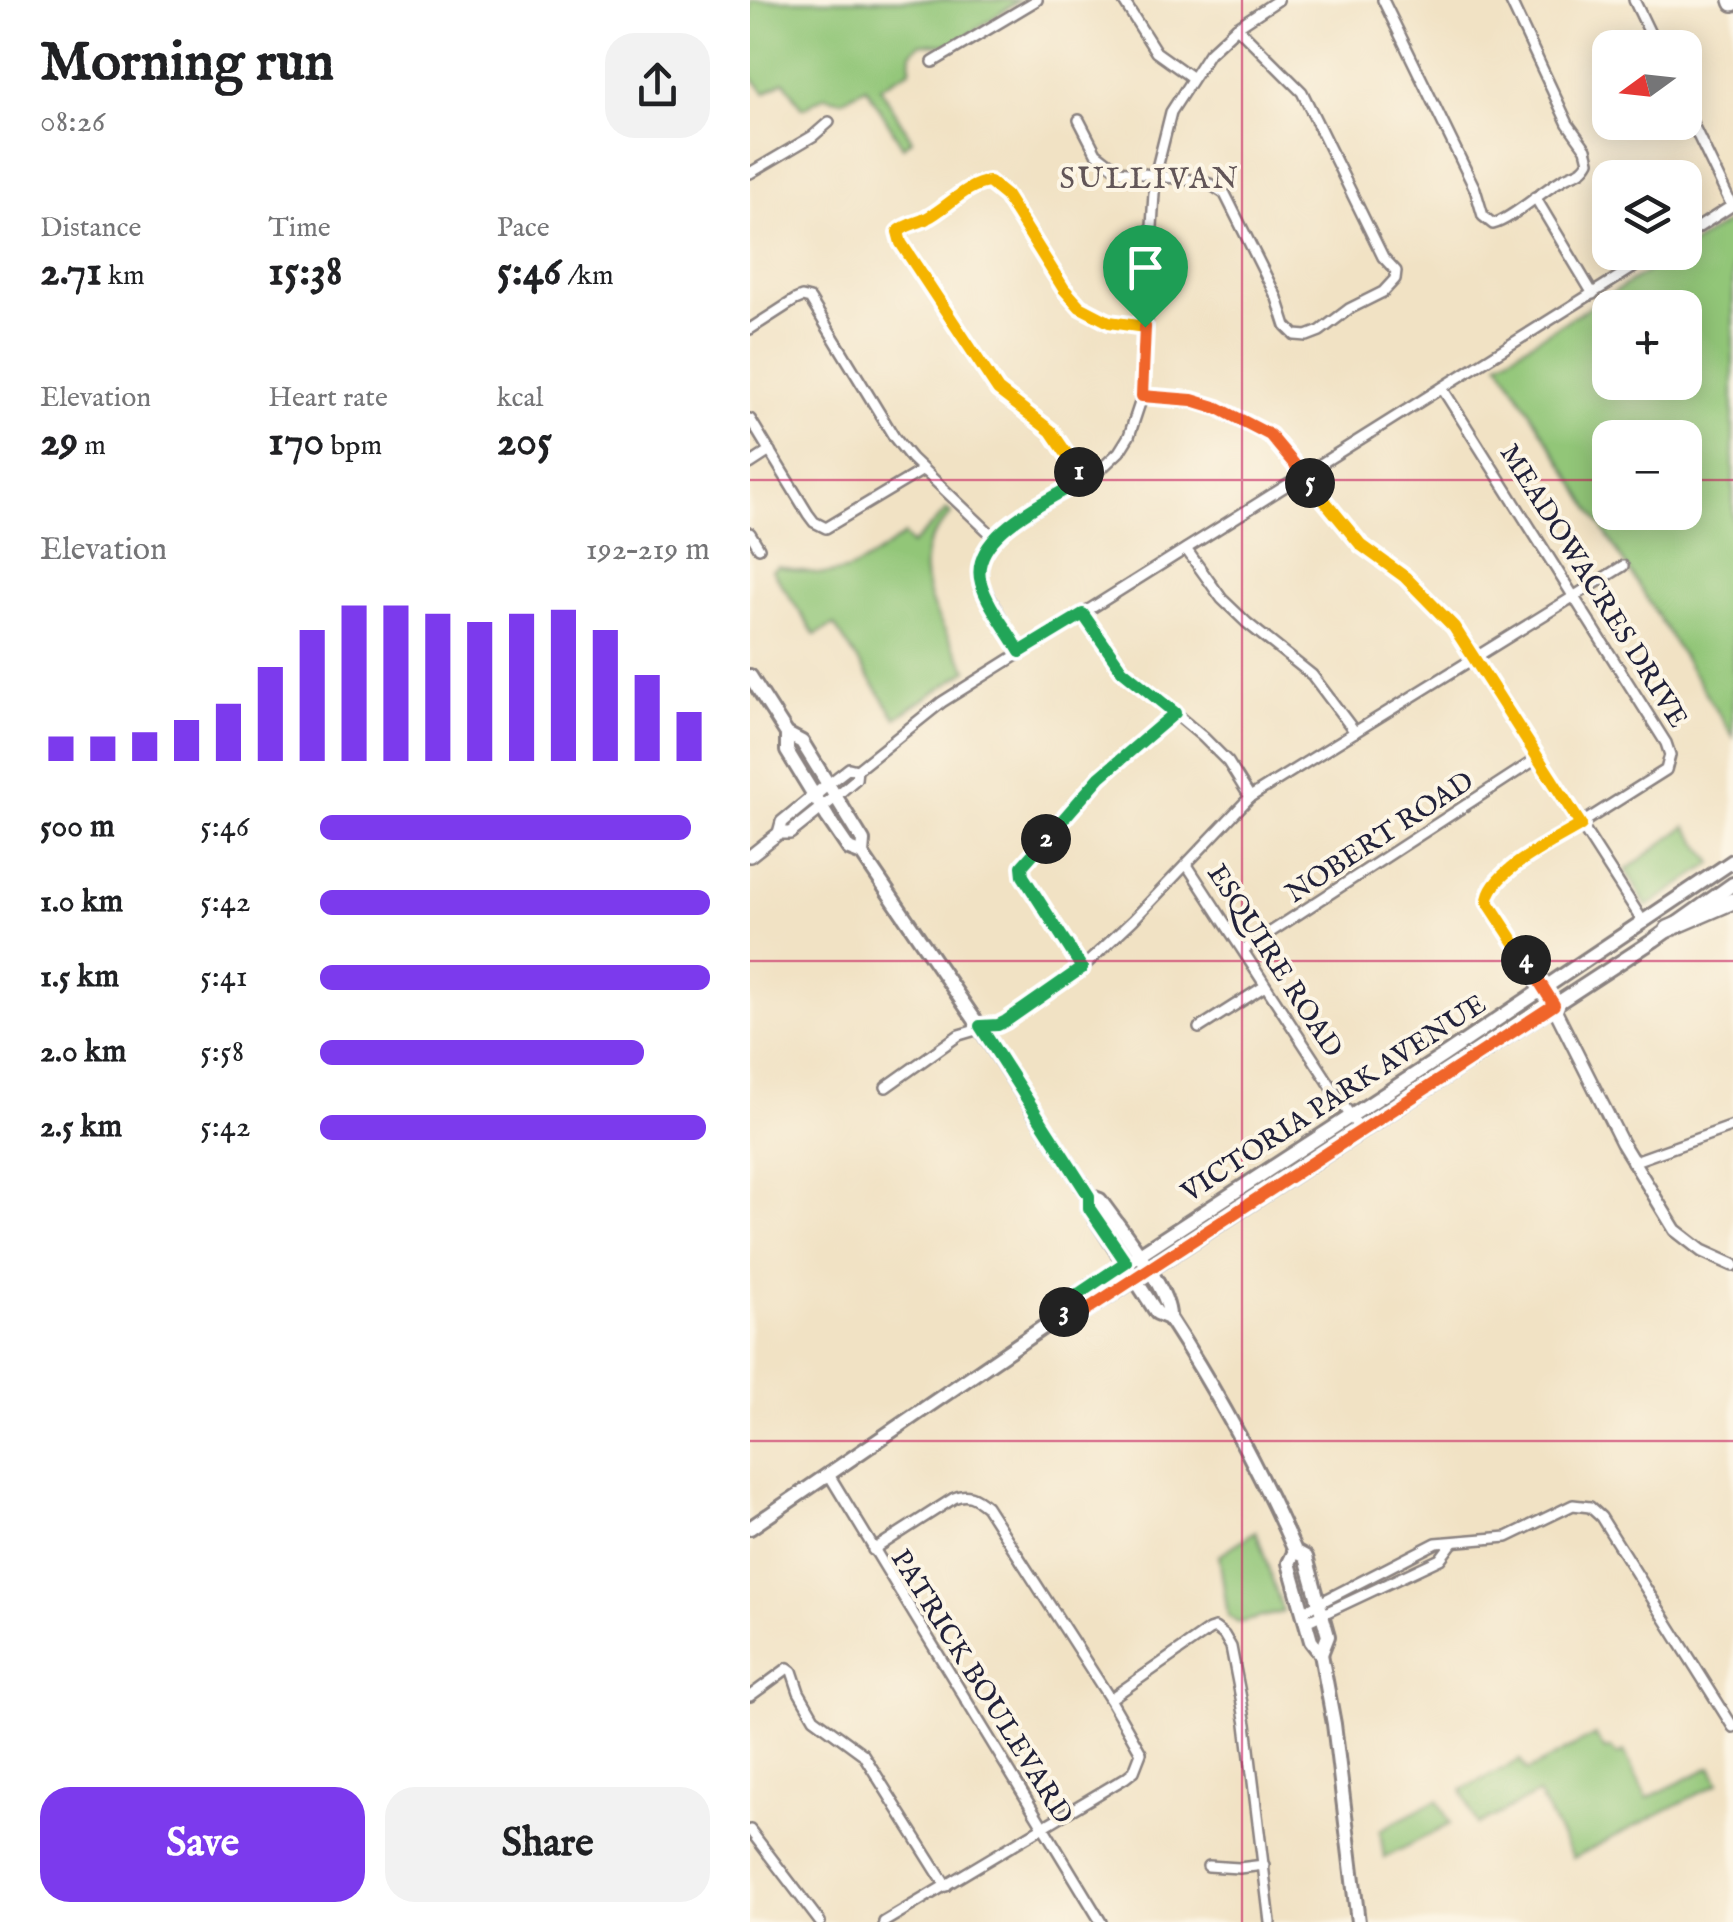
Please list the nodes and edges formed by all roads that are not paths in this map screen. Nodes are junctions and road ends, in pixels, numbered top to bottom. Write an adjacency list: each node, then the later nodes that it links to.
1 (1037, 0): 9 (street)
2 (1123, 0): 10 (street)
3 (1278, 0): 7 (street)
4 (1384, 0): 16 (street)
5 (1510, 0): 16 (street)
6 (1634, 0): 8 (street)
7 (1237, 27): 10 (street); 15 (street)
8 (1648, 30)
9 (932, 62)
10 (1191, 77): 15 (street)
11 (1079, 120): 15 (street)
12 (829, 122): 14 (street)
13 (1701, 140): 17 (street)
14 (750, 173)
15 (1155, 176): 22 (street)
16 (1535, 197): 21 (street)
17 (1733, 205): 18 (street)
18 (1702, 225)
19 (1630, 270): 20 (street)
20 (1598, 290)
21 (1592, 294): 24 (street)
22 (1145, 327): 25 (street); 31 (street)
23 (750, 329): 29 (street)
24 (1442, 388): 30 (street); 37 (street, MEADOWACRES DRIVE)
25 (1142, 396): 30 (street); 31 (street)
26 (750, 419): 27 (street)
27 (770, 451): 28 (street); 29 (street)
28 (750, 464)
29 (924, 470): 33 (street)
30 (1304, 475): 35 (street); 40 (street)
31 (1084, 479): 33 (street)
32 (750, 534): 34 (street)
33 (993, 536): 39 (street)
34 (759, 548)
35 (1186, 549): 38 (street); 43 (street)
36 (1622, 566): 37 (street)
37 (1574, 596): 40 (street); 49 (street, MEADOWACRES DRIVE)
38 (1083, 614): 39 (street); 42 (street)
39 (1020, 652): 46 (street)
40 (1475, 659): 43 (street); 45 (street)
41 (750, 676): 44 (main road)
42 (1175, 713): 47 (street); 59 (street)
43 (1355, 732): 47 (street)
44 (787, 734): 46 (main road); 48 (main road)
45 (1538, 758): 49 (street); 58 (street, NOBERT ROAD)
46 (831, 791): 48 (street); 50 (main road)
47 (1250, 797): 53 (street)
48 (818, 802): 50 (main road); 51 (street)
49 (1581, 825): 56 (street); 61 (street, MEADOWACRES DRIVE)
50 (862, 854): 63 (main road)
51 (750, 856)
52 (1733, 861): 56 (main road, VICTORIA PARK AVENUE)
53 (1187, 865): 58 (street, ESQUIRE ROAD); 59 (street)
54 (1733, 884): 57 (main road, VICTORIA PARK AVENUE)
55 (1733, 901): 57 (highway)
56 (1644, 923): 61 (main road, VICTORIA PARK AVENUE)
57 (1668, 930): 62 (main road, VICTORIA PARK AVENUE)
58 (1243, 950): 60 (street, ESQUIRE ROAD)
59 (1082, 968): 63 (street)
60 (1265, 986): 64 (street); 66 (street, ESQUIRE ROAD)
61 (1544, 988): 62 (street, MEADOWACRES DRIVE); 66 (main road, VICTORIA PARK AVENUE)
62 (1554, 1005): 68 (main road, VICTORIA PARK AVENUE); 69 (street, MEADOWACRES DRIVE)
63 (980, 1026): 65 (street); 70 (main road)
64 (1199, 1028)
65 (886, 1087)
66 (1350, 1115): 68 (street, ESQUIRE ROAD); 70 (main road, VICTORIA PARK AVENUE)
67 (1733, 1126): 69 (street)
68 (1360, 1129): 72 (main road, VICTORIA PARK AVENUE)
69 (1632, 1162): 71 (street, MEADOWACRES DRIVE)
70 (1132, 1259): 72 (main road); 73 (main road, VICTORIA PARK AVENUE)
71 (1733, 1266)
72 (1142, 1274): 73 (main road, VICTORIA PARK AVENUE); 77 (main road)
73 (1064, 1313): 74 (main road, VICTORIA PARK AVENUE)
74 (828, 1473): 75 (main road, VICTORIA PARK AVENUE); 76 (street, PATRICK BOULEVARD)
75 (750, 1528)
76 (873, 1550): 82 (street); 84 (street, PATRICK BOULEVARD)
77 (1295, 1551): 78 (main road); 79 (main road)
78 (1322, 1607): 79 (street); 80 (main road); 83 (street)
79 (1305, 1616): 80 (main road)
80 (1322, 1654): 93 (main road)
81 (750, 1696): 88 (street)
82 (1110, 1698): 84 (street); 86 (street)
83 (1733, 1727)
84 (1044, 1828): 88 (street); 91 (street, PATRICK BOULEVARD)
85 (750, 1830): 89 (street)
86 (1264, 1865): 87 (street); 92 (street)
87 (1208, 1866)
88 (946, 1886): 90 (street)
89 (820, 1922)
90 (884, 1922)
91 (1101, 1922)
92 (1270, 1922)
93 (1358, 1922)

